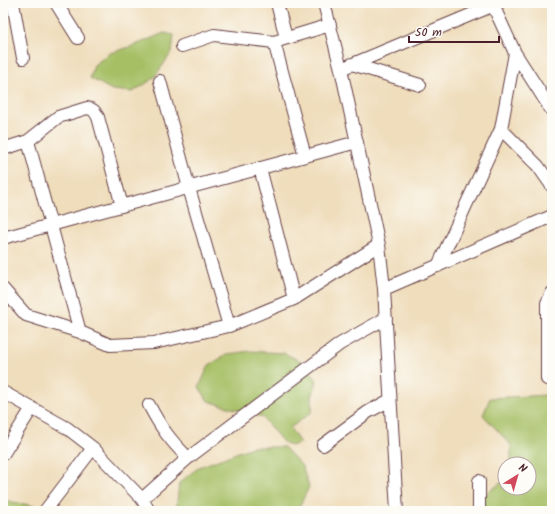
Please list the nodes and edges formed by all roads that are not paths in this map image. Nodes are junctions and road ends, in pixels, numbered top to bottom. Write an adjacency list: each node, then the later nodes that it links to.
1 (13, 3): 11 (street)
2 (56, 3): 7 (street)
3 (277, 3): 8 (street)
4 (324, 3): 6 (street)
5 (495, 4): 10 (street); 12 (street)
6 (330, 25): 8 (street); 13 (street)
7 (78, 38)
8 (280, 40): 9 (street); 21 (street)
9 (182, 46)
10 (515, 53): 16 (street); 17 (street)
11 (23, 58)
12 (352, 64): 13 (street); 15 (street)
13 (341, 69): 19 (street)
14 (160, 81): 24 (street)
15 (420, 86)
16 (552, 111)
17 (502, 128): 23 (street); 30 (street)
18 (28, 141): 20 (street); 25 (street); 27 (street)
19 (357, 142): 21 (street); 29 (street)
20 (3, 148)
21 (305, 156): 22 (street)
22 (260, 168): 24 (street); 34 (street)
23 (552, 186)
24 (189, 188): 25 (street); 36 (street)
25 (122, 206): 27 (street)
26 (552, 216): 30 (street)
27 (50, 226): 28 (street); 37 (street)
28 (3, 238)
29 (378, 245): 32 (street); 34 (street)
30 (438, 266): 32 (street)
31 (3, 289): 37 (street)
32 (384, 289): 35 (street)
33 (552, 293): 38 (street)
34 (294, 299): 36 (street)
35 (386, 318): 40 (street); 46 (street)
36 (230, 326): 37 (street)
37 (80, 332)
38 (547, 379)
39 (3, 392): 42 (street)
40 (390, 400): 43 (street); 51 (street)
41 (149, 405): 46 (street)
42 (32, 408): 44 (street); 45 (street)
43 (323, 445)
44 (94, 448): 48 (street); 49 (street)
45 (3, 454)
46 (188, 458): 48 (street)
47 (479, 480): 52 (street)
48 (142, 499): 50 (street)
49 (44, 511)
50 (149, 511)
51 (396, 511)
52 (479, 511)

